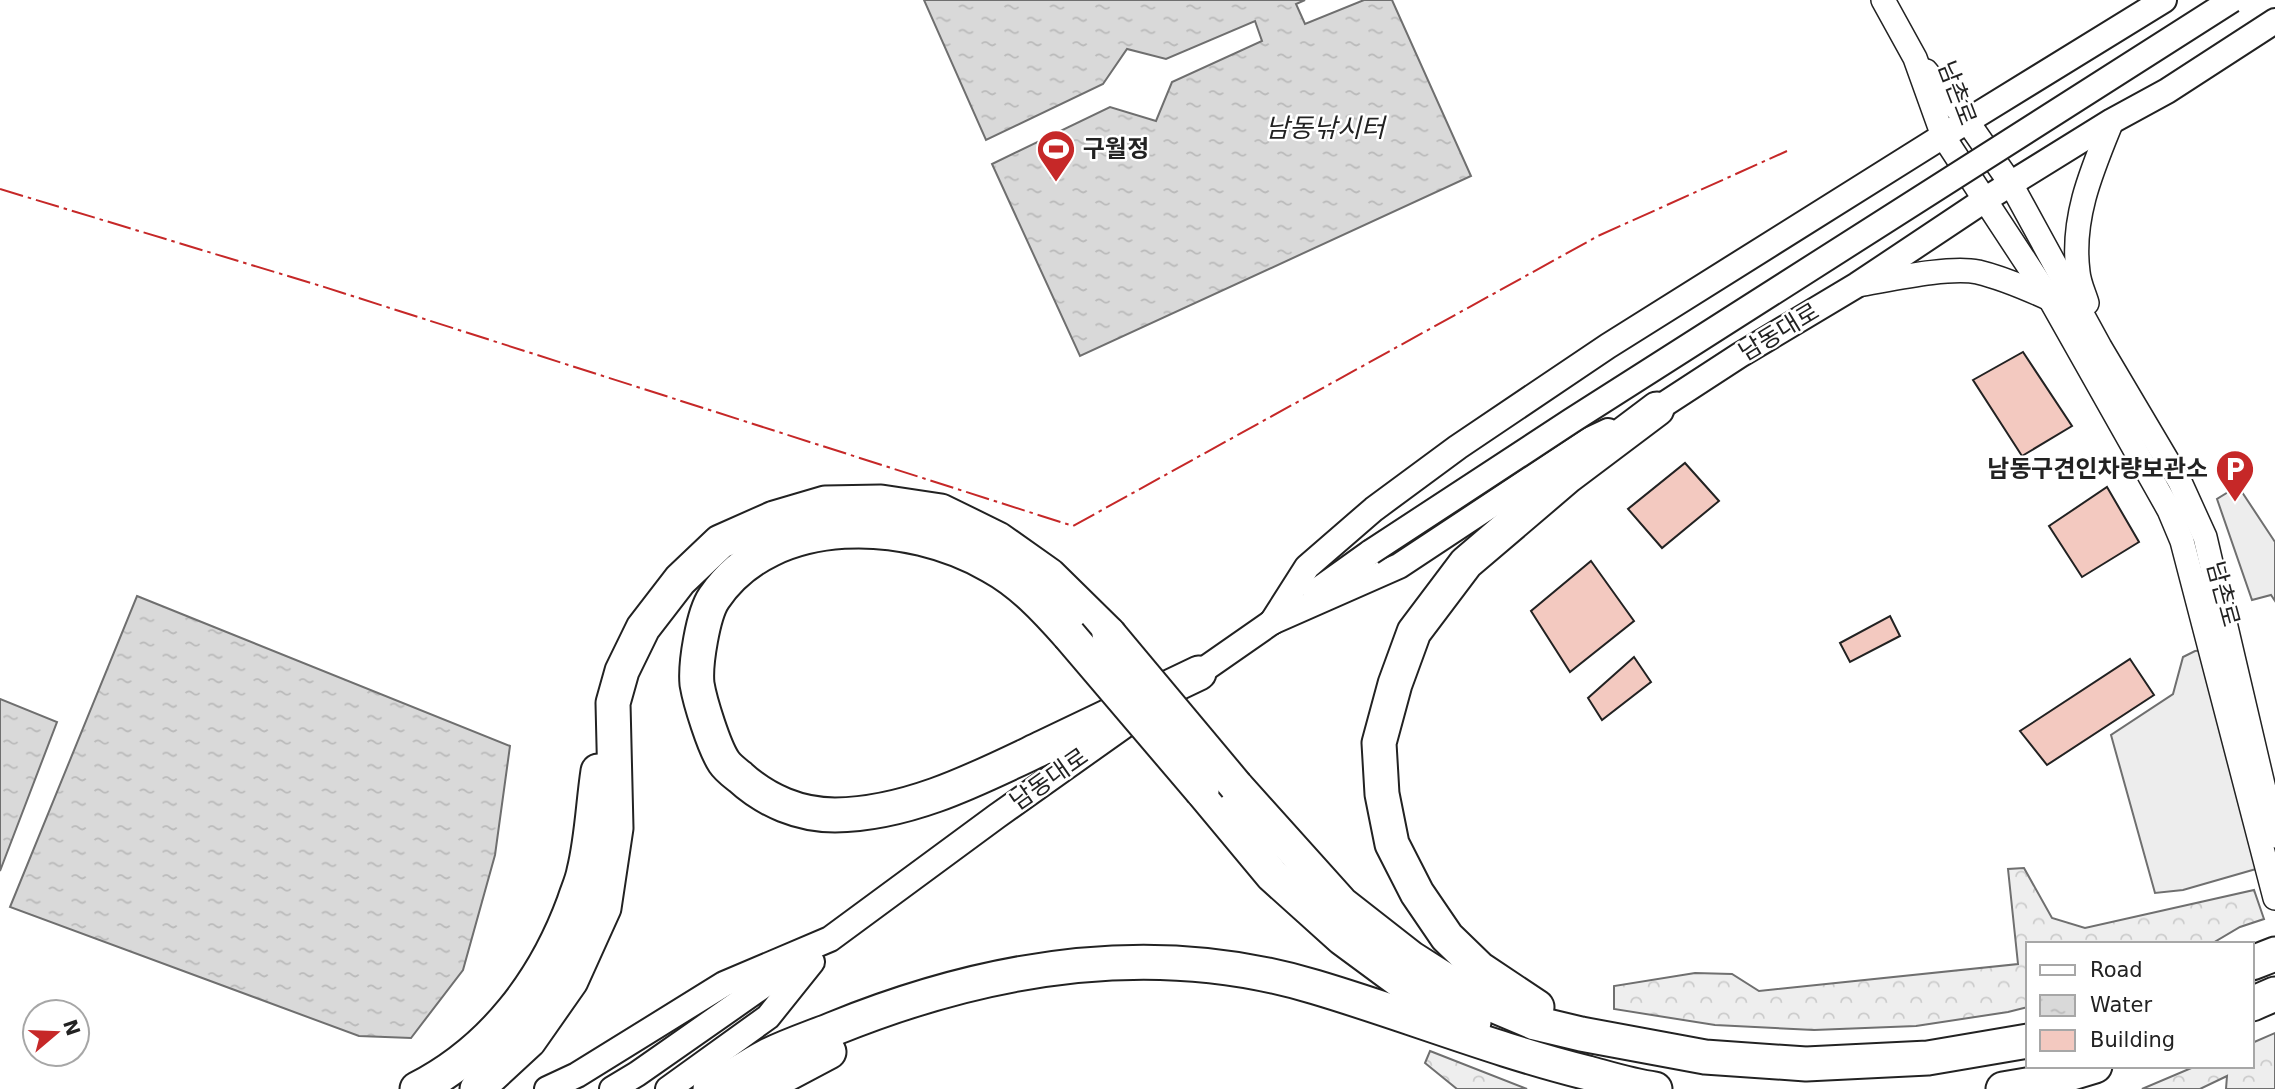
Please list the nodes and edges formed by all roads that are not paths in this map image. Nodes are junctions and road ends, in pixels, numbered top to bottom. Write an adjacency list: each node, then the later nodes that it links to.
1 (1883, 0): 5 (street)
2 (2164, 0): 6 (main road, 남동대로)
3 (2232, 0): 15 (main road, 남동대로, bridge)
4 (2275, 20): 7 (main road, 남동대로)
5 (1915, 58): 6 (street, 남촌로); 8 (street, 남촌로)
6 (1967, 121): 8 (main road, 남동대로); 9 (street, 남촌로)
7 (2112, 121): 9 (main road, 남동대로); 13 (street)
8 (1943, 136): 10 (street, 남촌로); 15 (main road, 남동대로)
9 (2011, 184): 10 (main road, 남동대로); 13 (street, 남촌로)
10 (1986, 200): 11 (main road, 남동대로); 12 (street, 남촌로)
11 (1857, 285): 12 (street); 14 (main road, 남동대로)
12 (2050, 299): 19 (street, 남촌로)
13 (2100, 347): 18 (street, 남촌로)
14 (1657, 409): 15 (main road, 남동대로); 26 (highway)
15 (1272, 622): 16 (main road, 남동대로)
16 (1199, 673): 20 (main road, 남동대로); 28 (highway, bridge)
17 (613, 703): 26 (highway, bridge); 30 (highway); 31 (highway)
18 (2275, 836)
19 (2275, 898)
20 (830, 939): 32 (main road, 남동대로); 33 (main road); 34 (main road, 남동대로)
21 (2275, 954): 22 (highway)
22 (2254, 962)
23 (1014, 973): 28 (highway); 35 (highway); 36 (highway)
24 (2275, 994): 25 (highway)
25 (2254, 1003)
26 (1581, 1034): 27 (highway)
27 (2026, 1041)
28 (1550, 1064): 37 (highway)
29 (2088, 1068): 38 (highway)
30 (417, 1089)
31 (477, 1089)
32 (547, 1089)
33 (612, 1089)
34 (668, 1089)
35 (709, 1089)
36 (759, 1089)
37 (1655, 1089)
38 (2003, 1089)

